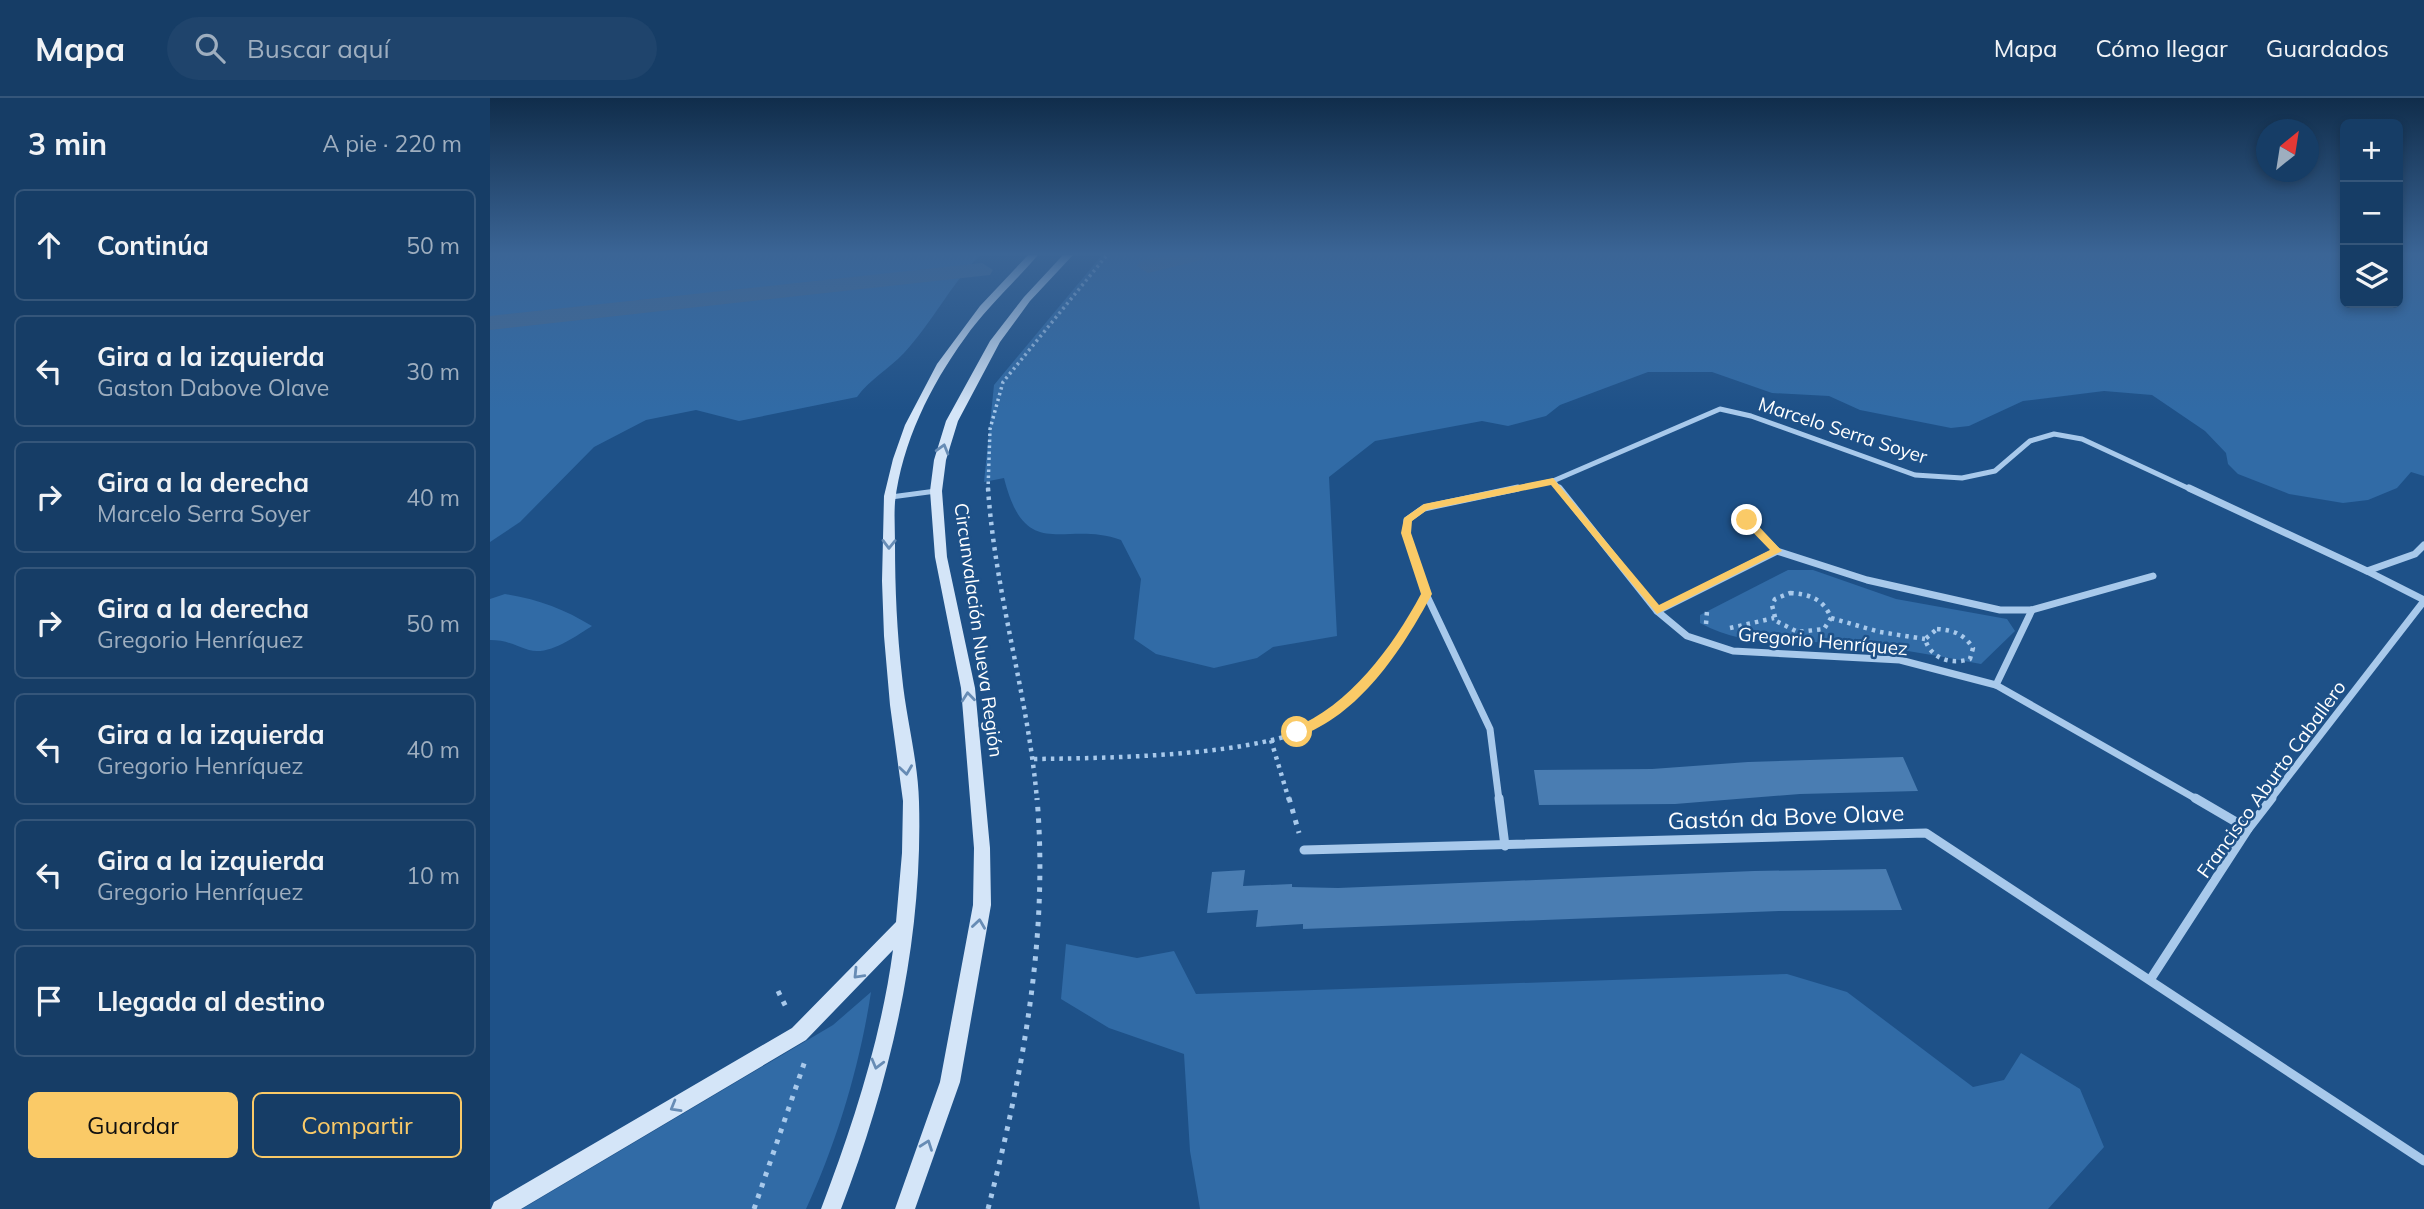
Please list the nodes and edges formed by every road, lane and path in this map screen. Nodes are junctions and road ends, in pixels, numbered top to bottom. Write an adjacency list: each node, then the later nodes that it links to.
1 (982, 307): 6 (main road)
2 (1021, 307): 5 (main road, Circunvalación Nueva Región, one-way to 2)
3 (1060, 307): 24 (path)
4 (1553, 481): 10 (street, Marcelo Serra Soyer); 12 (street, Marcelo Serra Soyer); 15 (street, Gregorio Henríquez)
5 (936, 491): 6 (lane); 36 (main road, Circunvalación Nueva Región, one-way to 5)
6 (890, 498): 28 (main road, one-way to 28)
7 (1747, 520): 9 (street)
8 (2424, 545): 10 (street)
9 (1777, 551): 14 (street); 15 (street)
10 (2367, 571): 13 (street, Marcelo Serra Soyer)
11 (2152, 576): 14 (street)
12 (1426, 594): 23 (path); 26 (street)
13 (2424, 600): 25 (street, Francisco Aburto Caballero)
14 (2032, 610): 22 (street)
15 (1657, 611): 22 (street, Gregorio Henríquez)
16 (1707, 611): 19 (path)
17 (1774, 618): 18 (path); 18 (path); 20 (path)
18 (1830, 618): 21 (path)
19 (1716, 628)
20 (1725, 629)
21 (1925, 639): 21 (path)
22 (1996, 685): 25 (street, Gregorio Henríquez)
23 (1271, 740): 24 (path); 27 (path)
24 (1034, 759): 37 (path)
25 (2248, 829): 29 (street, Francisco Aburto Caballero)
26 (1505, 846): 27 (street, Gastón da Bove Olave); 29 (street, Gastón da Bove Olave)
27 (1304, 850)
28 (905, 925): 31 (main road, one-way to 31); 35 (main road, one-way to 35)
29 (2150, 980): 32 (street, Gastón da Bove Olave)
30 (778, 990): 31 (path)
31 (799, 1034): 33 (main road, one-way to 33); 34 (path)
32 (2424, 1161)
33 (501, 1209)
34 (754, 1209)
35 (831, 1209)
36 (905, 1209)
37 (988, 1209)

